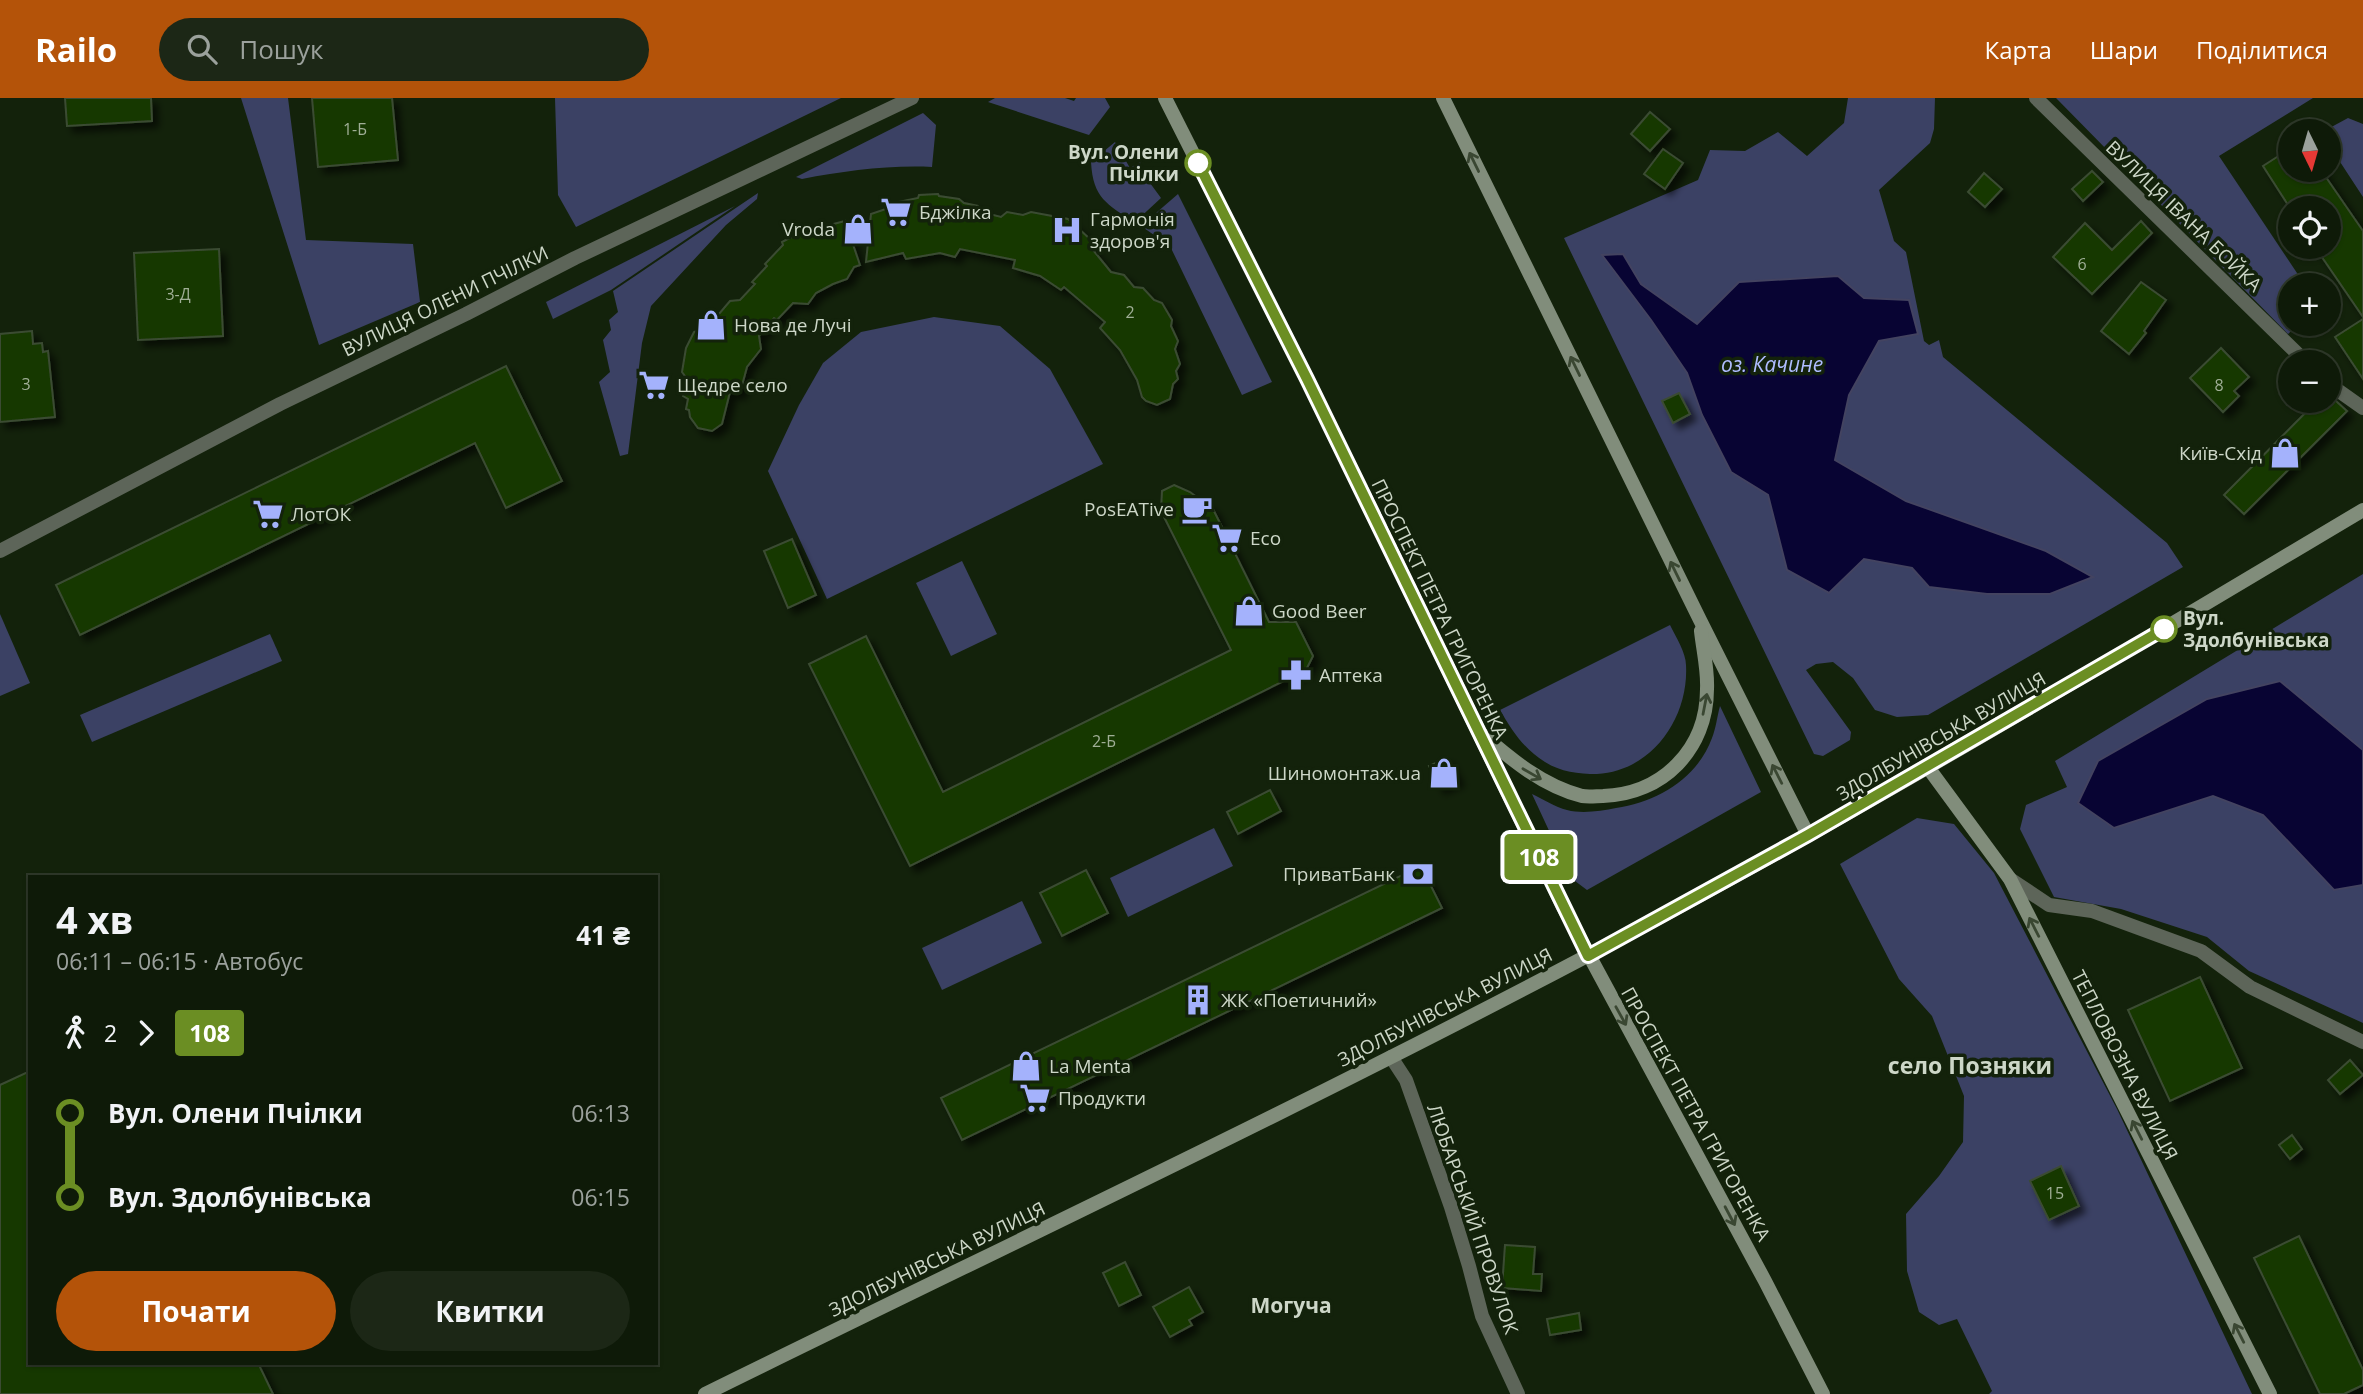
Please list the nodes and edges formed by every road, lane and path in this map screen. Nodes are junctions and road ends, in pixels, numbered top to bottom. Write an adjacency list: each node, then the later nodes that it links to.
1 (912, 98): 9 (street, ВУЛИЦЯ ОЛЕНИ ПЧІЛКИ)
2 (1165, 98): 11 (main road, ПРОСПЕКТ ПЕТРА ГРИГОРЕНКА)
3 (1443, 98): 10 (main road, one-way to 3)
4 (2036, 98): 5 (street, ВУЛИЦЯ ІВАНА БОЙКА)
5 (2294, 350)
6 (2341, 392): 7 (street)
7 (2363, 408)
8 (2363, 510): 12 (main road, ЗДОЛБУНІВСЬКА ВУЛИЦЯ)
9 (0, 551)
10 (1700, 621): 11 (main road, one-way to 10); 13 (main road, one-way to 10)
11 (1479, 731): 15 (main road, ПРОСПЕКТ ПЕТРА ГРИГОРЕНКА)
12 (1927, 766): 13 (main road, ЗДОЛБУНІВСЬКА ВУЛИЦЯ); 14 (main road, ТЕПЛОВОЗНА ВУЛИЦЯ)
13 (1808, 835): 15 (main road, ЗДОЛБУНІВСЬКА ВУЛИЦЯ)
14 (2010, 879): 16 (street); 21 (main road, ТЕПЛОВОЗНА ВУЛИЦЯ, one-way to 14)
15 (1588, 956): 17 (main road, ЗДОЛБУНІВСЬКА ВУЛИЦЯ); 20 (main road, ПРОСПЕКТ ПЕТРА ГРИГОРЕНКА, one-way to 20)
16 (2363, 1042)
17 (1391, 1057): 18 (main road, ЗДОЛБУНІВСЬКА ВУЛИЦЯ); 19 (street, ЛЮБАРСЬКИЙ ПРОВУЛОК)
18 (705, 1394)
19 (1518, 1394)
20 (1823, 1394)
21 (2270, 1394)

